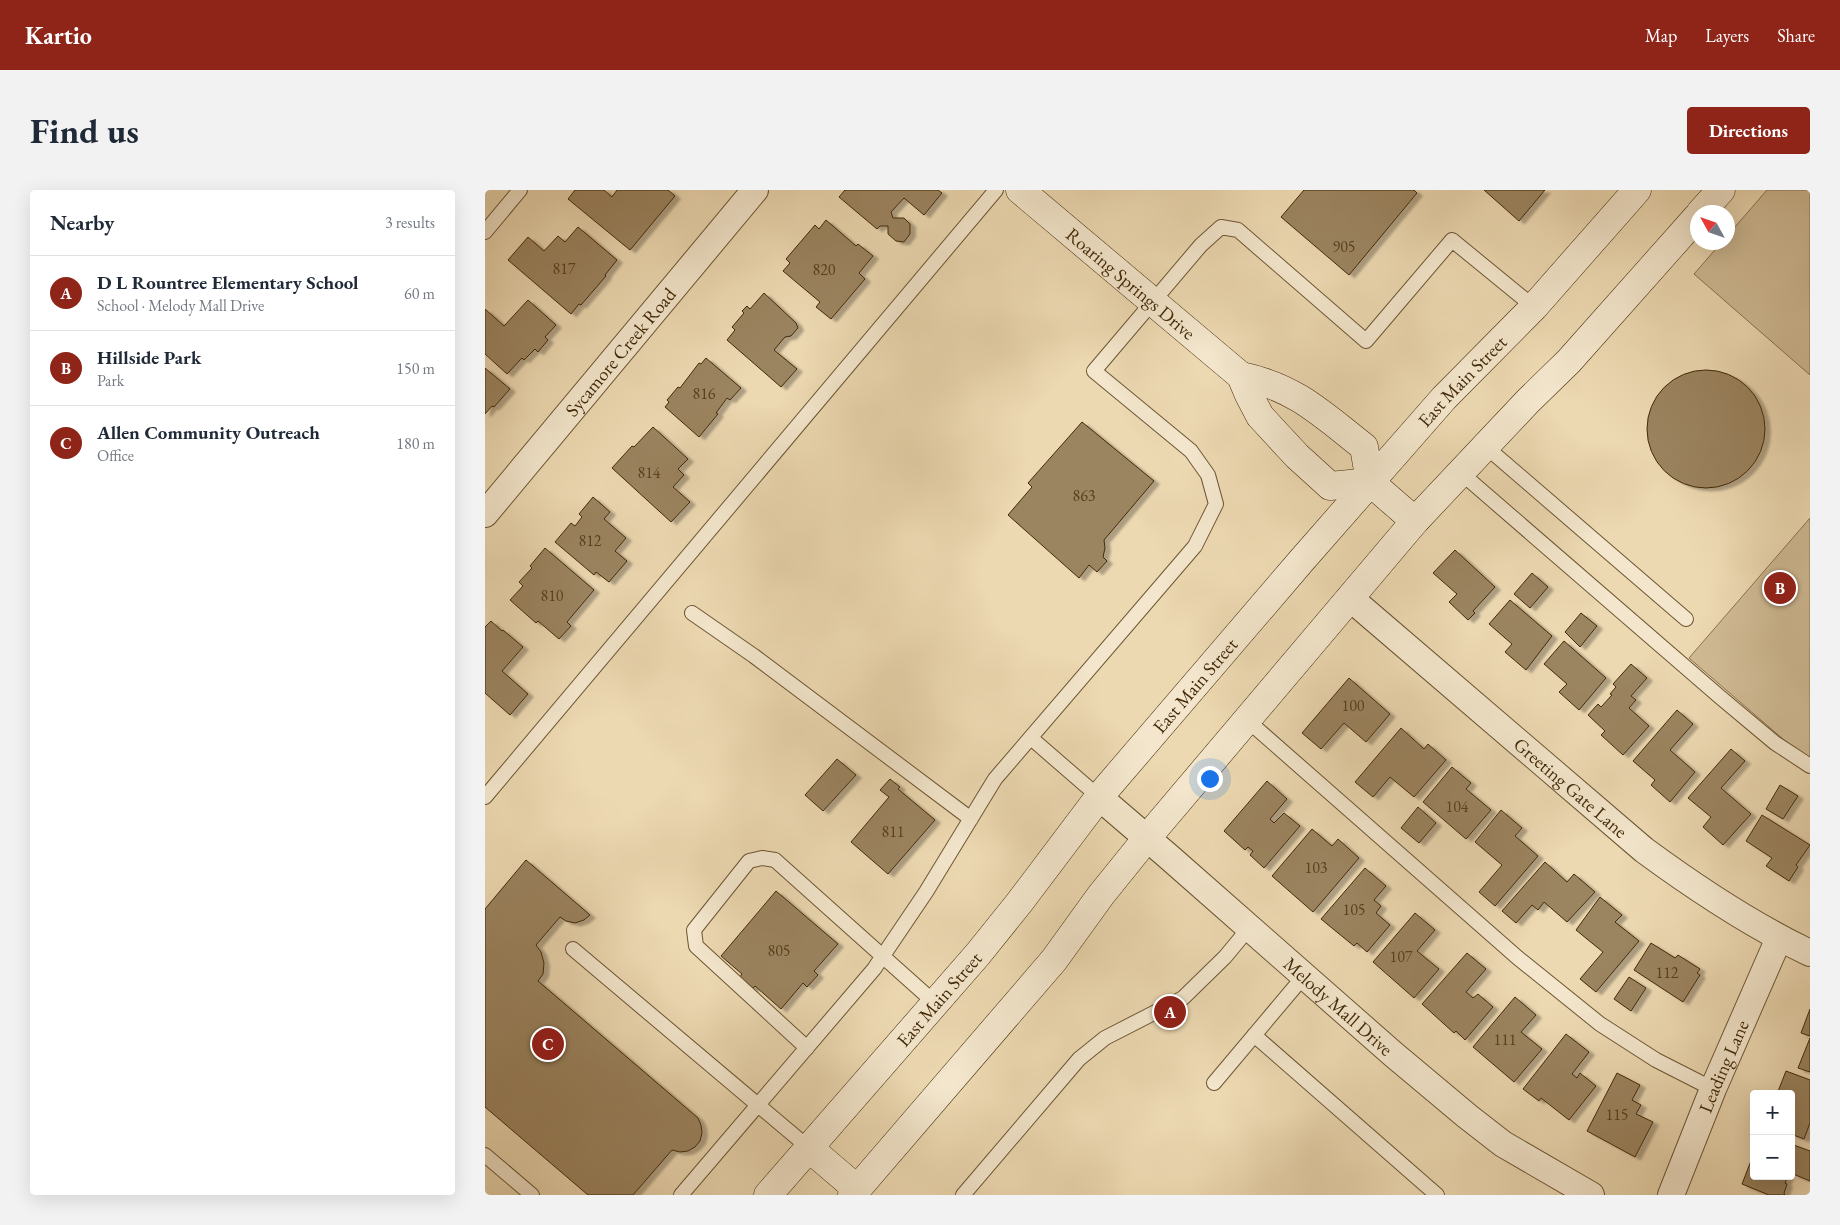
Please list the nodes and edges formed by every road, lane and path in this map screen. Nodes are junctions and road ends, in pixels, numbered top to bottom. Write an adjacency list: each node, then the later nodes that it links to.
1 (520, 190): 9 (lane)
2 (755, 190): 16 (street, Sycamore Creek Road)
3 (996, 190): 24 (lane)
4 (1020, 190): 10 (main road, Roaring Springs Drive)
5 (1637, 190): 11 (main road, East Main Street)
6 (1721, 190): 7 (main road)
7 (1707, 205)
8 (1690, 225): 13 (main road)
9 (485, 232)
10 (1153, 302): 11 (lane); 12 (main road, Roaring Springs Drive); 22 (lane)
11 (1533, 307): 15 (main road, East Main Street)
12 (1241, 376): 15 (main road, Roaring Springs Drive); 15 (main road, Roaring Springs Drive)
13 (1485, 446): 14 (main road); 20 (lane)
14 (1460, 472): 17 (main road); 23 (lane)
15 (1371, 482): 17 (main road); 25 (main road, East Main Street)
16 (485, 514)
17 (1415, 521): 18 (main road)
18 (1350, 598): 21 (main road); 29 (street, Greeting Gate Lane)
19 (693, 613): 26 (lane)
20 (1686, 619)
21 (1247, 720): 27 (main road); 38 (lane)
22 (1031, 738): 25 (lane); 26 (lane)
23 (1810, 766)
24 (485, 797)
25 (1099, 797): 27 (street, Melody Mall Drive); 34 (main road, East Main Street)
26 (971, 819): 32 (lane)
27 (1147, 838): 28 (street, Melody Mall Drive); 42 (main road)
28 (1249, 928): 33 (street, Melody Mall Drive); 46 (lane)
29 (1779, 938): 31 (street, Greeting Gate Lane); 38 (street, Leading Lane)
30 (573, 949): 39 (lane)
31 (1810, 953)
32 (883, 956): 34 (lane); 36 (lane); 36 (lane)
33 (1304, 976): 35 (lane); 48 (street, Melody Mall Drive)
34 (935, 1003): 40 (main road, East Main Street)
35 (1254, 1035): 37 (lane); 47 (lane)
36 (807, 1048): 39 (lane)
37 (1214, 1083)
38 (1713, 1089): 49 (street, Leading Lane)
39 (758, 1105): 40 (lane); 44 (lane)
40 (809, 1148): 42 (main road); 45 (main road, East Main Street)
41 (485, 1155): 43 (lane)
42 (854, 1192)
43 (533, 1195)
44 (681, 1195)
45 (768, 1195)
46 (963, 1195)
47 (1437, 1195)
48 (1591, 1195)
49 (1671, 1195)

